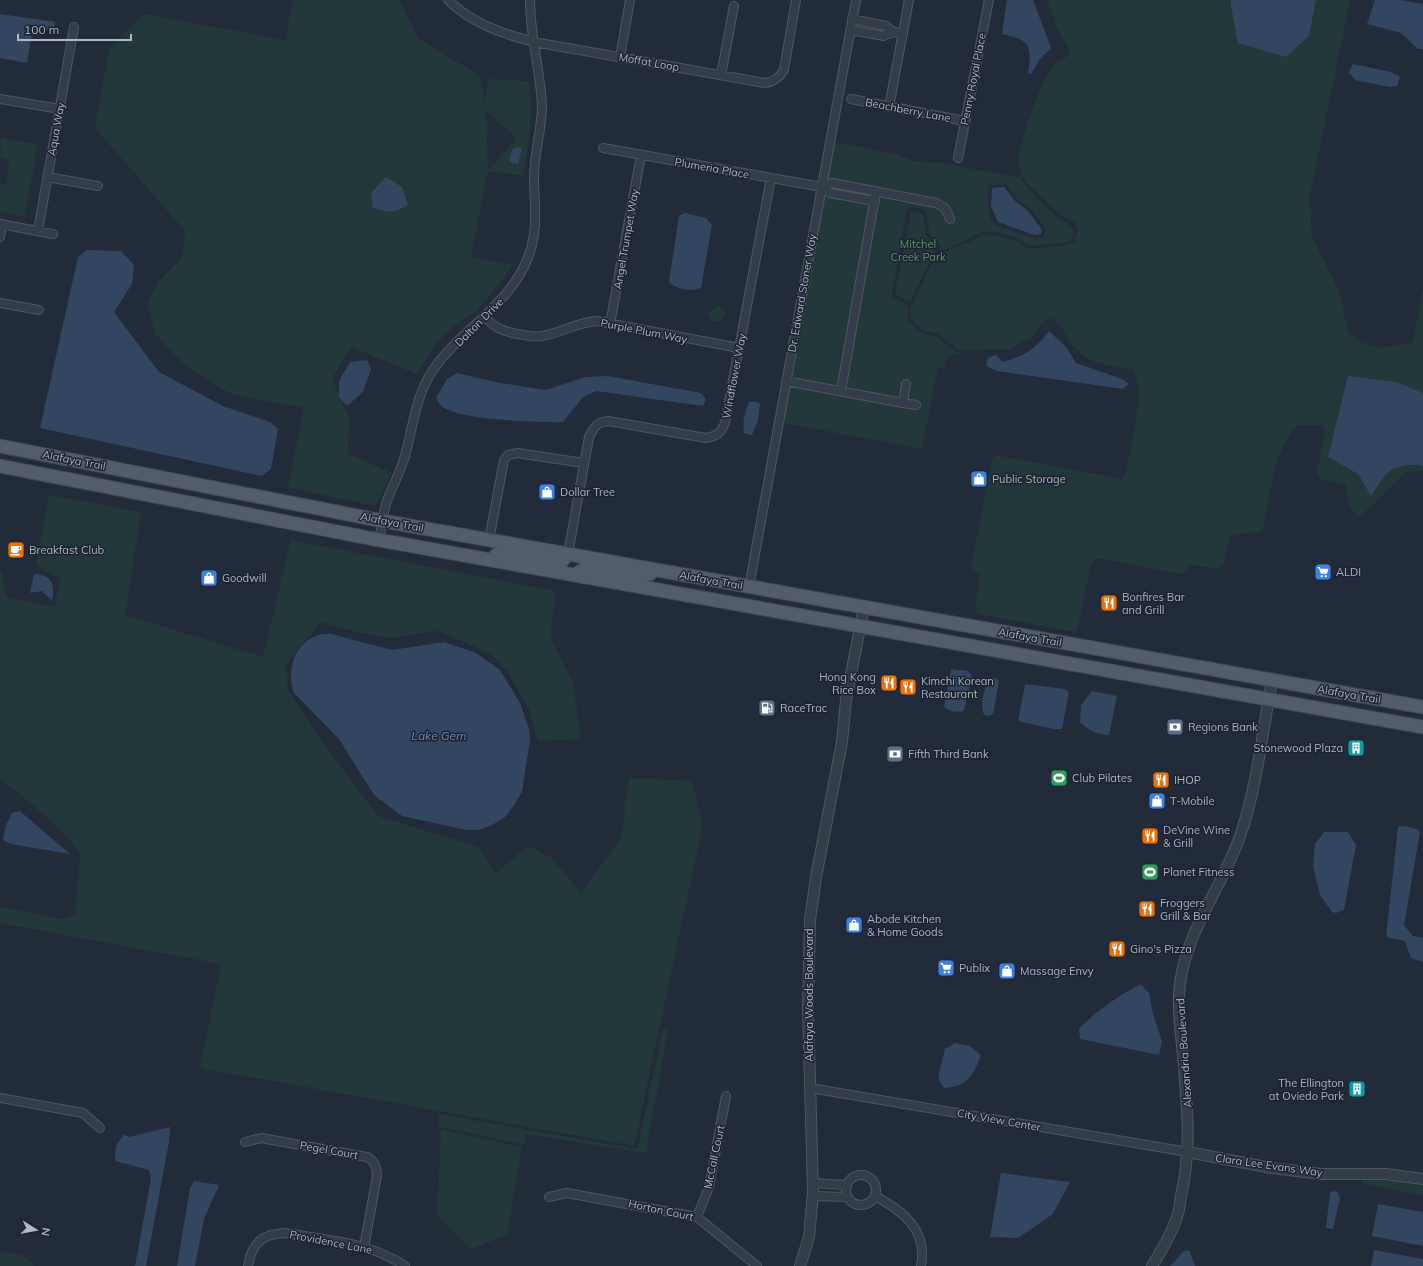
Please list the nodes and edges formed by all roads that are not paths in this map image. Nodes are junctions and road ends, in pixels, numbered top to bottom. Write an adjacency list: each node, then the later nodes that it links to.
1 (448, 0): 18 (street, Moffat Loop)
2 (530, 0): 18 (street, Dalton Drive)
3 (630, 0): 19 (street)
4 (796, 0): 20 (street, Moffat Loop)
5 (856, 0): 9 (street, Dr. Edward Stoner Way)
6 (909, 0): 16 (street)
7 (988, 0): 25 (street, Penny Royal Place)
8 (734, 6): 20 (street)
9 (852, 19): 10 (street); 13 (street, Dr. Edward Stoner Way)
10 (872, 23): 11 (street); 15 (street)
11 (882, 25): 14 (street); 17 (street)
12 (74, 26): 24 (street, Aqua Way)
13 (850, 30): 15 (street); 33 (street, Dr. Edward Stoner Way)
14 (893, 32): 16 (street); 17 (street)
15 (870, 34): 17 (street)
16 (903, 34): 23 (street)
17 (880, 35)
18 (534, 42): 19 (street, Moffat Loop); 44 (street, Dalton Drive)
19 (620, 57): 20 (street, Moffat Loop)
20 (721, 75)
21 (0, 99): 24 (street)
22 (851, 99): 23 (street, Beachberry Lane)
23 (889, 107): 25 (street, Beachberry Lane)
24 (60, 109): 29 (street, Aqua Way)
25 (965, 121): 28 (street, Penny Royal Place)
26 (603, 148): 27 (street, Plumeria Place)
27 (641, 155): 30 (street, Plumeria Place); 45 (street, Angel Trumpet Way)
28 (958, 158)
29 (47, 177): 31 (street); 39 (street, Aqua Way)
30 (771, 178): 33 (street, Plumeria Place); 46 (street, Windflower Way)
31 (98, 186)
32 (850, 186): 33 (street); 34 (street); 35 (street)
33 (822, 187): 35 (street); 47 (street, Dr. Edward Stoner Way)
34 (876, 191): 36 (street); 37 (street)
35 (848, 196): 36 (street)
36 (875, 201): 49 (street)
37 (950, 219)
38 (1, 224): 39 (street); 41 (street)
39 (38, 231): 40 (street)
40 (53, 234)
41 (0, 237)
42 (0, 303): 43 (street)
43 (39, 310)
44 (485, 317): 45 (street, Purple Plum Way); 55 (street, Dalton Drive)
45 (610, 324): 46 (street, Purple Plum Way)
46 (739, 348): 53 (street, Windflower Way)
47 (786, 381): 49 (street); 62 (street, Dr. Edward Stoner Way)
48 (906, 384): 50 (street)
49 (841, 391): 50 (street)
50 (903, 402): 51 (street)
51 (916, 405)
52 (0, 446): 55 (main road, Alafaya Trail)
53 (584, 464): 57 (street); 58 (street, Windflower Way)
54 (0, 466): 56 (main road, Alafaya Trail)
55 (383, 521): 56 (street, Dalton Drive); 57 (main road, Alafaya Trail)
56 (379, 540): 59 (main road, Alafaya Trail)
57 (489, 540): 58 (main road, Alafaya Trail)
58 (568, 554): 59 (main road); 60 (main road, Alafaya Trail)
59 (471, 556): 61 (main road, Alafaya Trail)
60 (670, 572): 61 (main road); 62 (main road, Alafaya Trail)
61 (574, 575): 64 (main road, Alafaya Trail)
62 (749, 586): 63 (main road, Alafaya Trail)
63 (864, 608): 64 (street, Alafaya Woods Boulevard); 65 (main road, Alafaya Trail)
64 (860, 626): 66 (main road, Alafaya Trail); 71 (street, Alafaya Woods Boulevard)
65 (1272, 681): 66 (street, Alexandria Boulevard); 67 (main road, Alafaya Trail)
66 (1268, 700): 69 (main road, Alafaya Trail); 76 (street, Alexandria Boulevard)
67 (1423, 707)
68 (1423, 718): 69 (main road)
69 (1397, 722): 70 (main road, Alafaya Trail)
70 (1423, 727)
71 (810, 1088): 76 (street, City View Center); 78 (street, Alafaya Woods Boulevard)
72 (726, 1096): 84 (street, McCall Court)
73 (0, 1098): 74 (street)
74 (100, 1128)
75 (244, 1142): 85 (street, Pegel Court)
76 (1188, 1152): 77 (street, Clara Lee Evans Way); 91 (street, Alexandria Boulevard)
77 (1423, 1179)
78 (813, 1183): 79 (street); 80 (street, Alafaya Woods Boulevard)
79 (846, 1185): 81 (street); 83 (street)
80 (813, 1196): 83 (street); 89 (street, Alafaya Woods Boulevard)
81 (875, 1196): 83 (street); 90 (street)
82 (549, 1197): 84 (street, Horton Court)
83 (847, 1197)
84 (697, 1217): 88 (street, Horton Court)
85 (364, 1247): 86 (street, Providence Lane); 87 (street, Providence Lane)
86 (248, 1266)
87 (405, 1266)
88 (756, 1266)
89 (800, 1266)
90 (921, 1266)
91 (1152, 1266)

